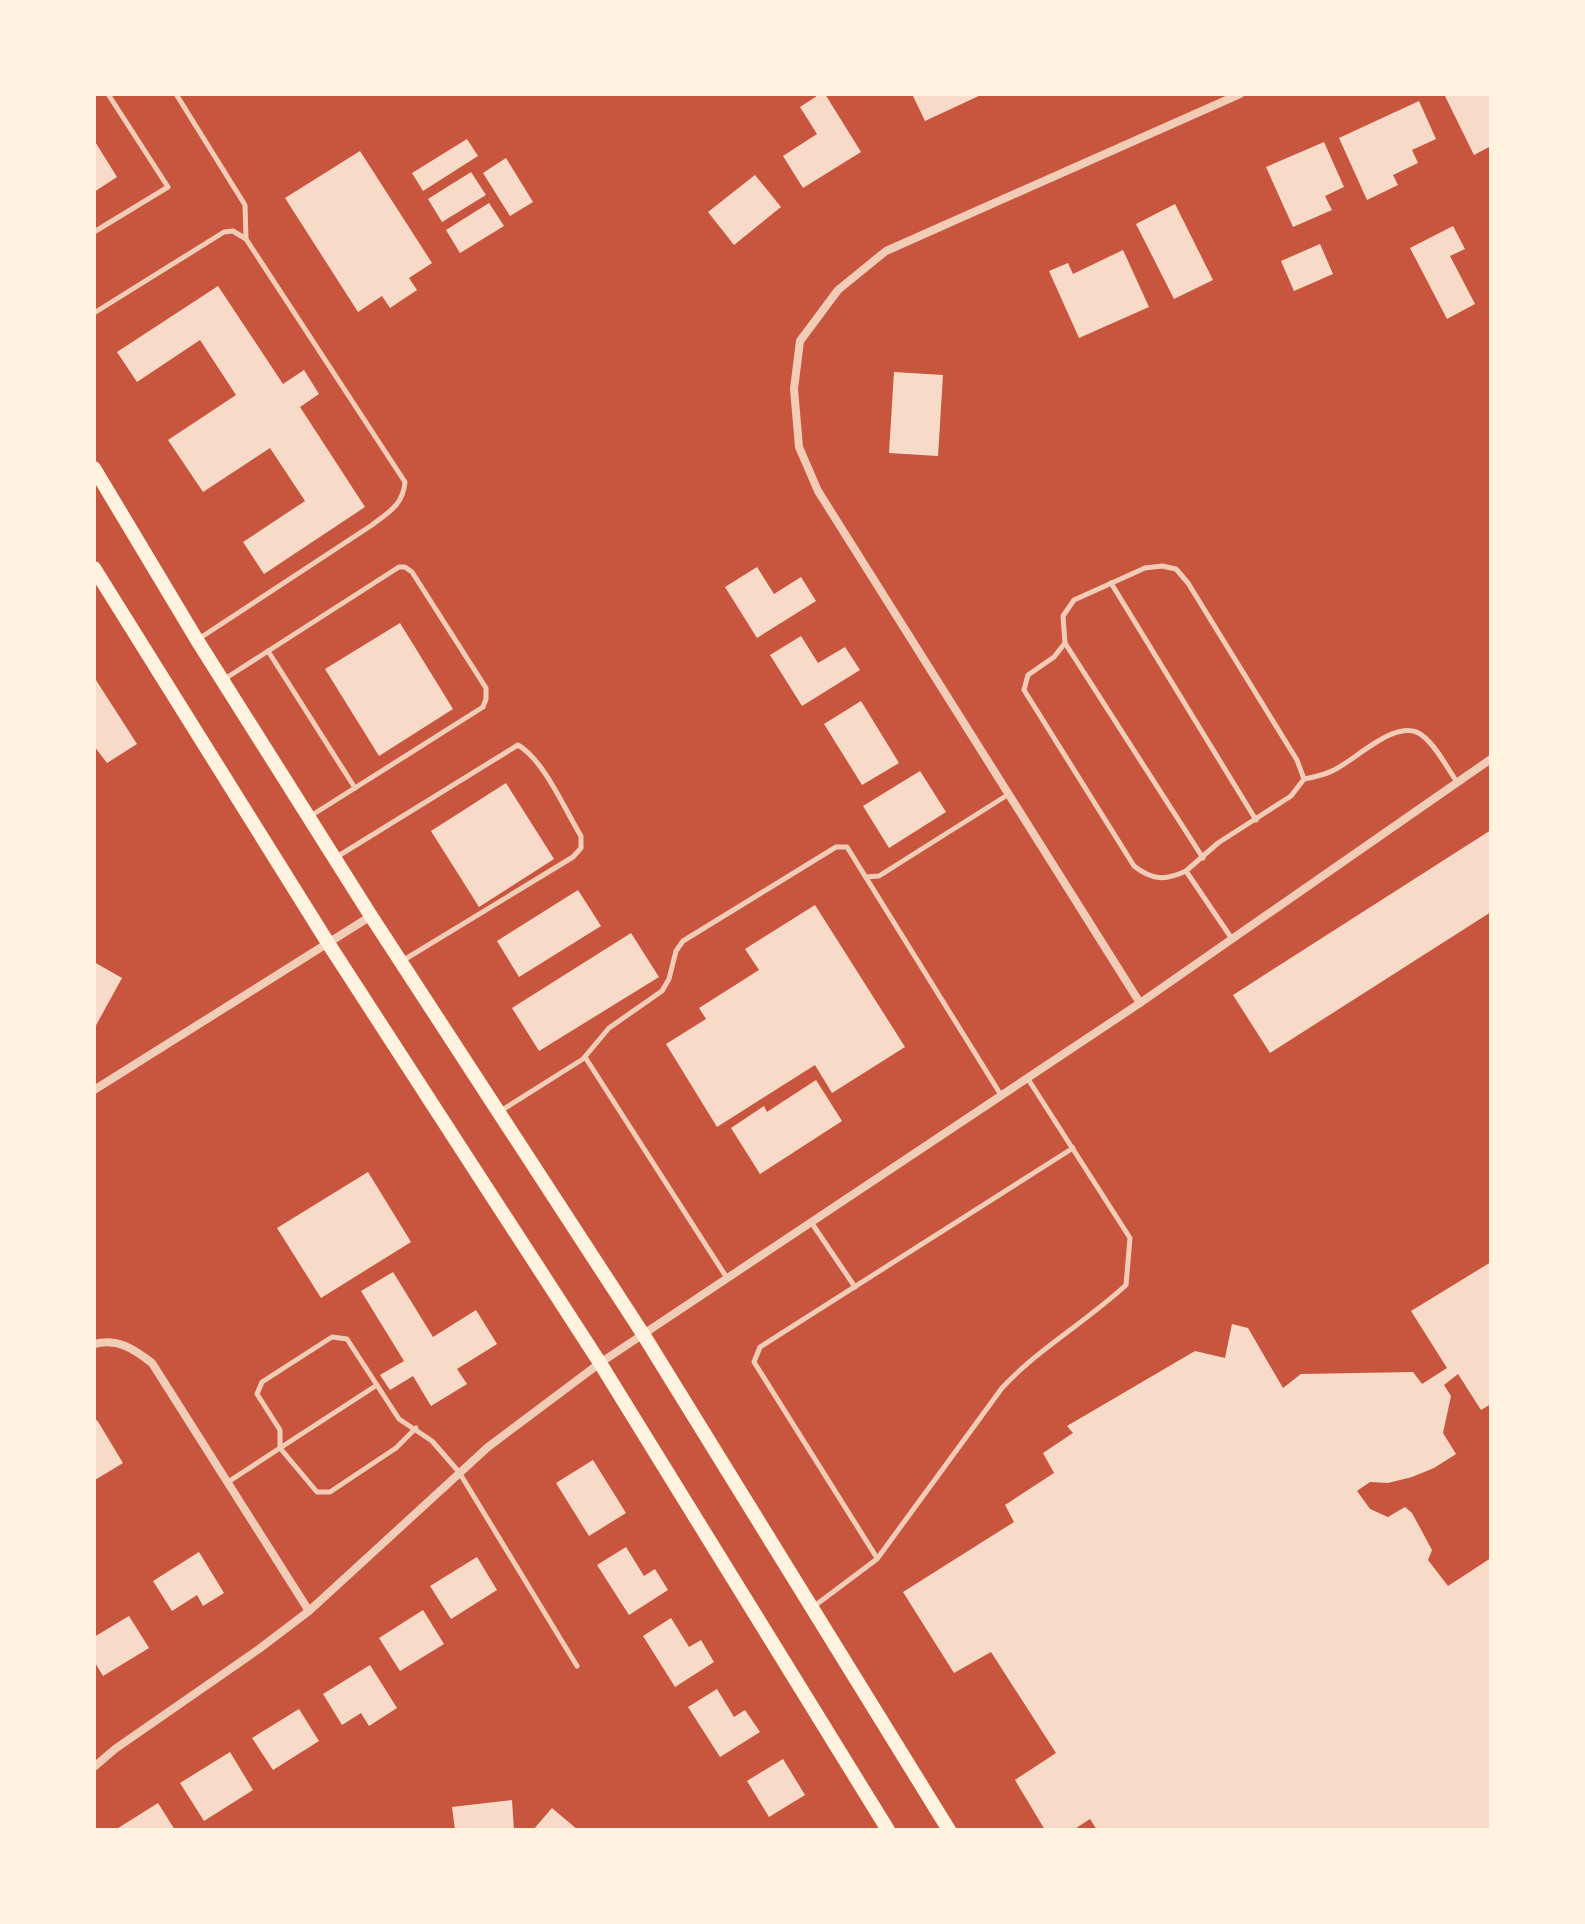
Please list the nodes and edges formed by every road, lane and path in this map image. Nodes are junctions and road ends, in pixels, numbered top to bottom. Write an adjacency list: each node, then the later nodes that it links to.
1 (108, 94): 4 (lane)
2 (176, 94): 5 (lane)
3 (1240, 94): 18 (street)
4 (94, 232)
5 (246, 239): 6 (lane); 10 (lane)
6 (94, 313)
7 (94, 468): 10 (main road)
8 (94, 568): 27 (main road)
9 (1111, 583): 11 (lane); 15 (lane); 20 (lane)
10 (197, 640): 13 (main road)
11 (1065, 643): 22 (lane); 23 (lane)
12 (268, 651): 13 (lane); 17 (lane); 17 (lane)
13 (223, 680): 19 (main road)
14 (1491, 759): 16 (street)
15 (1304, 779): 16 (lane); 20 (lane)
16 (1457, 782): 26 (street)
17 (355, 788): 19 (lane)
18 (1009, 794): 24 (lane); 29 (street)
19 (309, 817): 21 (main road)
20 (1256, 820): 22 (lane)
21 (334, 858): 25 (main road); 28 (lane)
22 (1203, 858): 23 (lane)
23 (1186, 871): 26 (lane)
24 (865, 877): 30 (lane); 33 (lane)
25 (371, 916): 27 (street); 28 (main road)
26 (1232, 939): 29 (street)
27 (328, 943): 32 (street); 41 (main road)
28 (400, 962): 34 (main road)
29 (1140, 1003): 31 (street)
30 (585, 1057): 34 (lane); 37 (lane)
31 (1027, 1078): 33 (street); 35 (lane)
32 (94, 1090)
33 (1001, 1095): 36 (street)
34 (498, 1112): 39 (main road)
35 (1073, 1148): 38 (lane); 47 (lane)
36 (811, 1222): 37 (street); 38 (lane)
37 (727, 1278): 39 (street)
38 (855, 1287): 47 (lane)
39 (643, 1334): 41 (street); 48 (main road)
40 (94, 1344): 46 (street)
41 (600, 1363): 45 (street); 52 (main road)
42 (377, 1385): 43 (lane); 44 (lane); 44 (lane)
43 (416, 1428): 44 (lane); 45 (lane)
44 (280, 1448): 46 (lane)
45 (459, 1472): 49 (street); 50 (lane)
46 (228, 1482): 49 (street)
47 (877, 1559): 48 (lane)
48 (812, 1608): 53 (main road)
49 (309, 1611): 51 (street)
50 (577, 1666)
51 (94, 1767)
52 (888, 1830)
53 (949, 1830)

